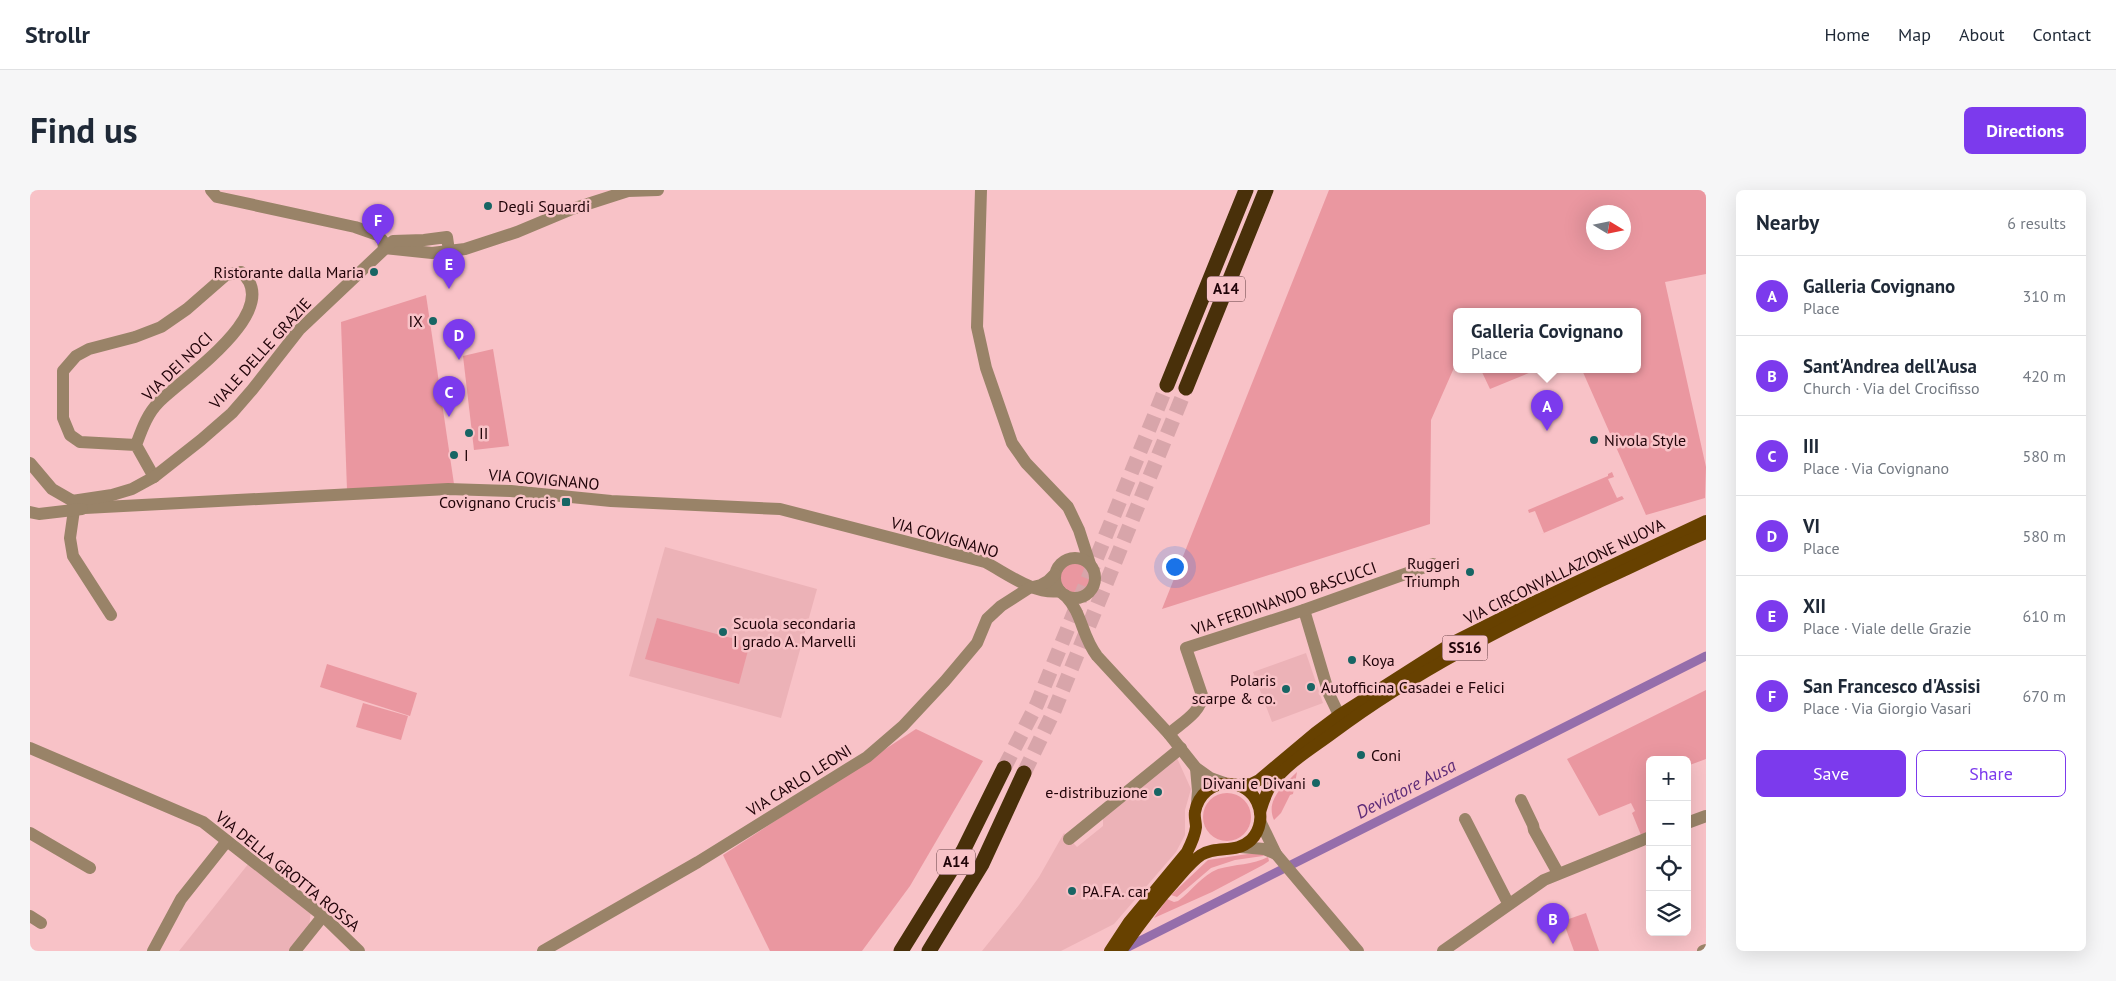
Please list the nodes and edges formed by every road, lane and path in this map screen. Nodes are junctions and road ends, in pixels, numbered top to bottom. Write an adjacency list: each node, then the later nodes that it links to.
1 (211, 190): 6 (street)
2 (658, 190): 6 (street)
3 (981, 190): 15 (street)
4 (1246, 190): 7 (highway, A14)
5 (1266, 190): 8 (highway, A14)
6 (384, 248): 11 (street, VIALE DELLE GRAZIE)
7 (1167, 385)
8 (1186, 388)
9 (136, 445): 9 (street, VIA DEI NOCI); 11 (street)
10 (30, 463): 12 (street)
11 (154, 477): 12 (street, VIALE DELLE GRAZIE)
12 (77, 506): 13 (street); 21 (street, VIA COVIGNANO); 25 (street)
13 (30, 512)
14 (1706, 521): 27 (main road, VIA CIRCONVALLAZIONE NUOVA / SS16)
15 (1079, 530): 17 (street); 18 (street)
16 (1706, 533): 38 (main road, VIA CIRCONVALLAZIONE NUOVA / SS16)
17 (1067, 560): 18 (street); 20 (street)
18 (1090, 564): 22 (street)
19 (1432, 564): 24 (street, VIA FERDINANDO BASCUCCI)
20 (1055, 574): 21 (street, VIA CARLO LEONI); 23 (street)
21 (1029, 588): 23 (street); 60 (street, VIA CARLO LEONI)
22 (1088, 592): 23 (street); 26 (street)
23 (1062, 593): 26 (street)
24 (1304, 610): 27 (street); 28 (street, VIA FERDINANDO BASCUCCI)
25 (111, 615)
26 (1080, 619): 28 (street)
27 (1339, 715): 35 (main road, VIA CIRCONVALLAZIONE NUOVA / SS16)
28 (1169, 734): 30 (street)
29 (30, 748): 46 (street, VIA DELLA GROTTA ROSSA)
30 (1181, 748): 32 (street); 44 (street)
31 (1004, 768): 61 (highway, A14)
32 (1196, 768): 34 (street); 37 (street)
33 (1024, 773): 62 (highway, A14)
34 (1224, 784): 35 (main road, VIA CIRCONVALLAZIONE NUOVA / SS16); 37 (main road)
35 (1239, 785): 38 (main road)
36 (1521, 800): 51 (street)
37 (1197, 803): 42 (main road)
38 (1260, 816): 47 (main road, VIA CIRCONVALLAZIONE NUOVA / SS16); 49 (street)
39 (1706, 816): 41 (street)
40 (1465, 819): 52 (street)
41 (1691, 822)
42 (1196, 826): 48 (main road); 55 (main road)
43 (30, 833): 50 (street)
44 (1069, 839)
45 (1646, 839): 51 (street)
46 (227, 841): 54 (street, VIA DELLA GROTTA ROSSA); 57 (street)
47 (1241, 847): 48 (main road); 49 (street)
48 (1219, 849): 55 (main road)
49 (1276, 854): 65 (street)
50 (90, 868)
51 (1558, 874): 52 (street)
52 (1508, 903): 66 (street)
53 (30, 916): 56 (street)
54 (323, 916): 58 (street); 59 (street, VIA DELLA GROTTA ROSSA)
55 (1135, 922): 63 (main road); 64 (main road)
56 (41, 923)
57 (153, 951)
58 (295, 951)
59 (359, 951)
60 (543, 951)
61 (902, 951)
62 (929, 951)
63 (1110, 951)
64 (1121, 951)
65 (1358, 951)
66 (1443, 951)

